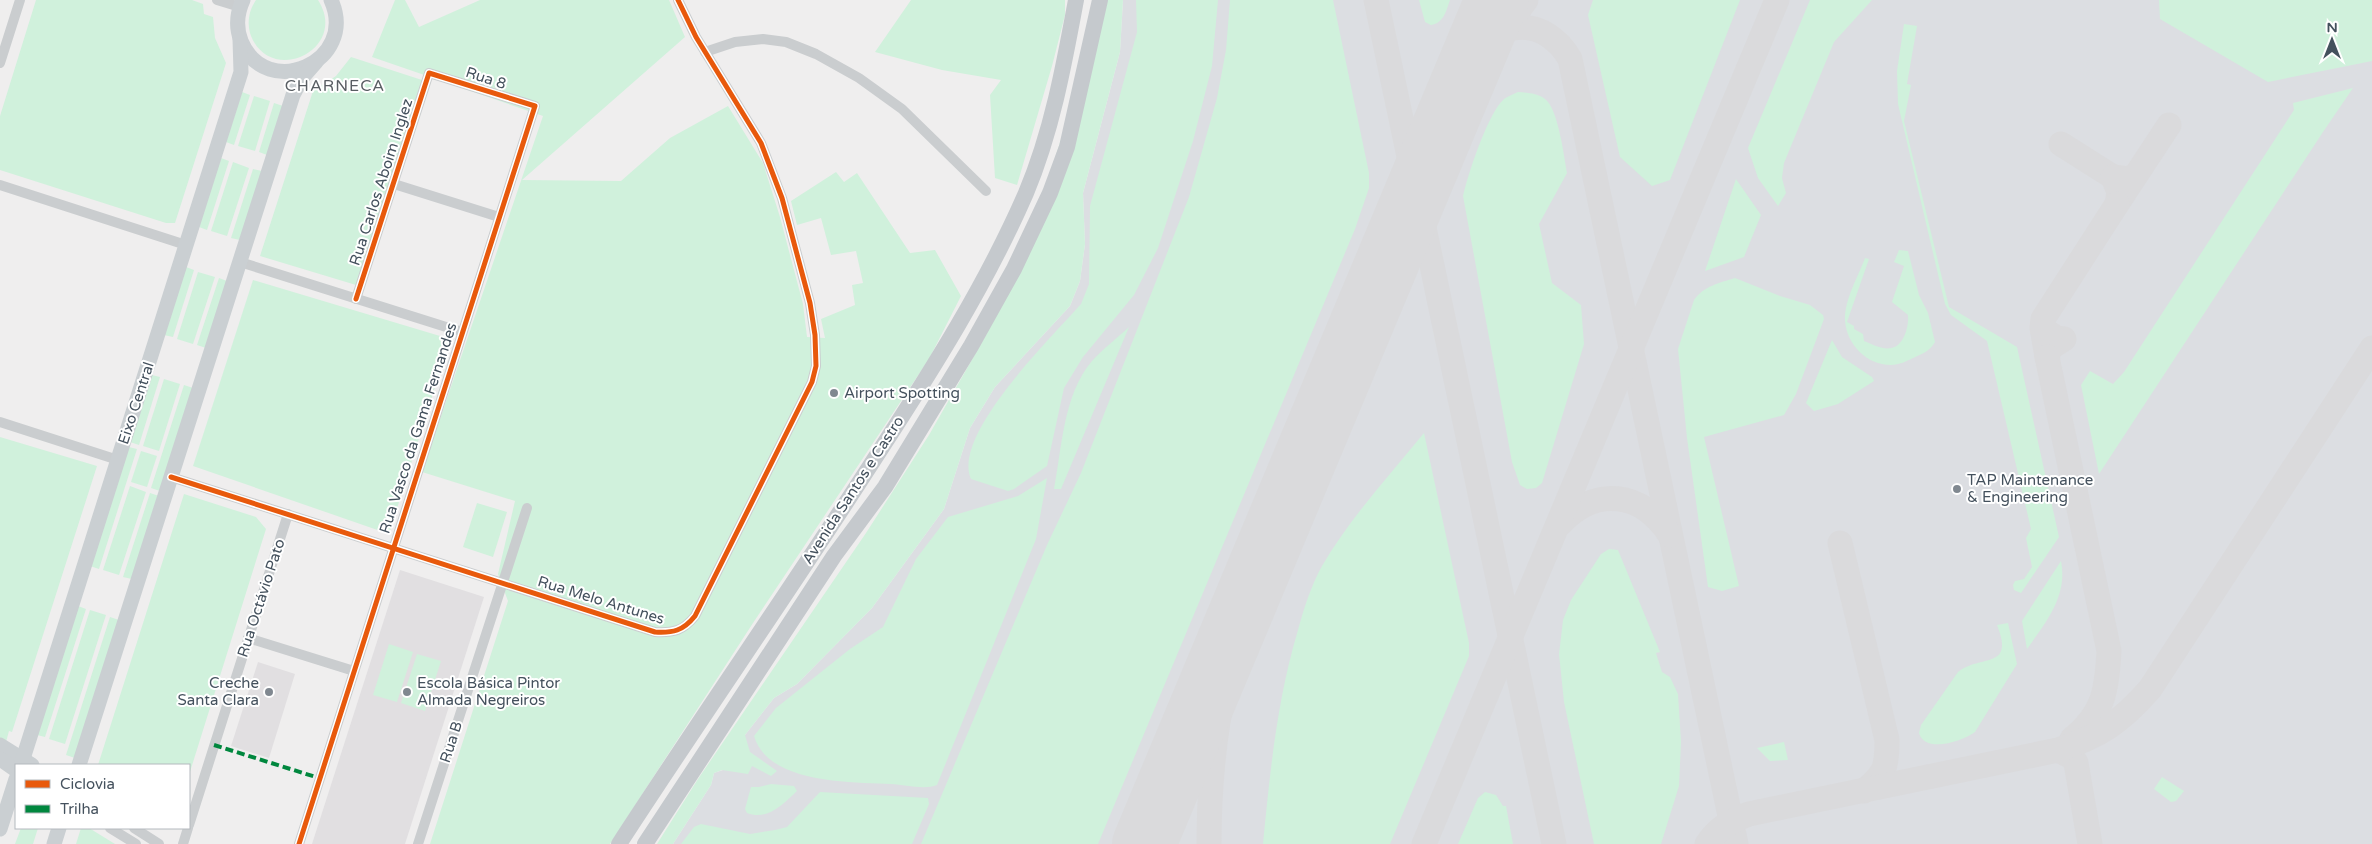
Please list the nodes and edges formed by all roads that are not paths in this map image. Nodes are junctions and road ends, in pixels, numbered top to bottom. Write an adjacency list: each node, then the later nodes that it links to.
1 (20, 0): 11 (street)
2 (217, 0): 7 (street)
3 (331, 0): 10 (main road)
4 (678, 0): 9 (street)
5 (1076, 0): 50 (main road, Avenida Santos e Castro)
6 (1100, 0): 51 (main road, Avenida Santos e Castro)
7 (241, 4): 8 (main road, Eixo Central)
8 (240, 39): 10 (main road); 18 (main road, Eixo Central)
9 (705, 52): 16 (street); 28 (street, Rua Melo Antunes)
10 (316, 62): 19 (main road)
11 (0, 63)
12 (429, 72): 13 (street, Rua 8); 14 (street, Rua Carlos Aboim Inglez)
13 (535, 106): 17 (street, Rua Vasco da Gama Fernandes)
14 (394, 184): 17 (street); 20 (street, Rua Carlos Aboim Inglez)
15 (0, 185): 18 (street)
16 (986, 191)
17 (500, 217): 21 (street, Rua Vasco da Gama Fernandes)
18 (186, 245): 23 (main road, Eixo Central)
19 (240, 262): 20 (street); 24 (main road)
20 (356, 299): 21 (street)
21 (462, 332): 27 (street, Rua Vasco da Gama Fernandes)
22 (0, 422): 23 (street)
23 (118, 460): 35 (main road, Eixo Central)
24 (171, 477): 26 (street, Rua Melo Antunes); 36 (main road)
25 (527, 508): 28 (street, Rua B)
26 (288, 514): 27 (street, Rua Melo Antunes); 29 (street, Rua Octávio Pato)
27 (393, 547): 28 (street, Rua Melo Antunes); 30 (street, Rua Vasco da Gama Fernandes)
28 (503, 582): 49 (street, Rua B)
29 (248, 638): 30 (street); 38 (street, Rua Octávio Pato)
30 (354, 671): 48 (street, Rua Vasco da Gama Fernandes)
31 (0, 745): 34 (main road)
32 (0, 759): 33 (main road)
33 (19, 764)
34 (22, 764)
35 (23, 764)
36 (79, 764)
37 (15, 782): 39 (main road)
38 (190, 820)
39 (0, 829)
40 (59, 829): 44 (main road)
41 (112, 829): 45 (street)
42 (136, 829): 46 (street)
43 (187, 829): 47 (street, Rua Octávio Pato)
44 (54, 844)
45 (136, 844)
46 (160, 844)
47 (182, 844)
48 (299, 844)
49 (418, 844)
50 (619, 844)
51 (645, 844)

